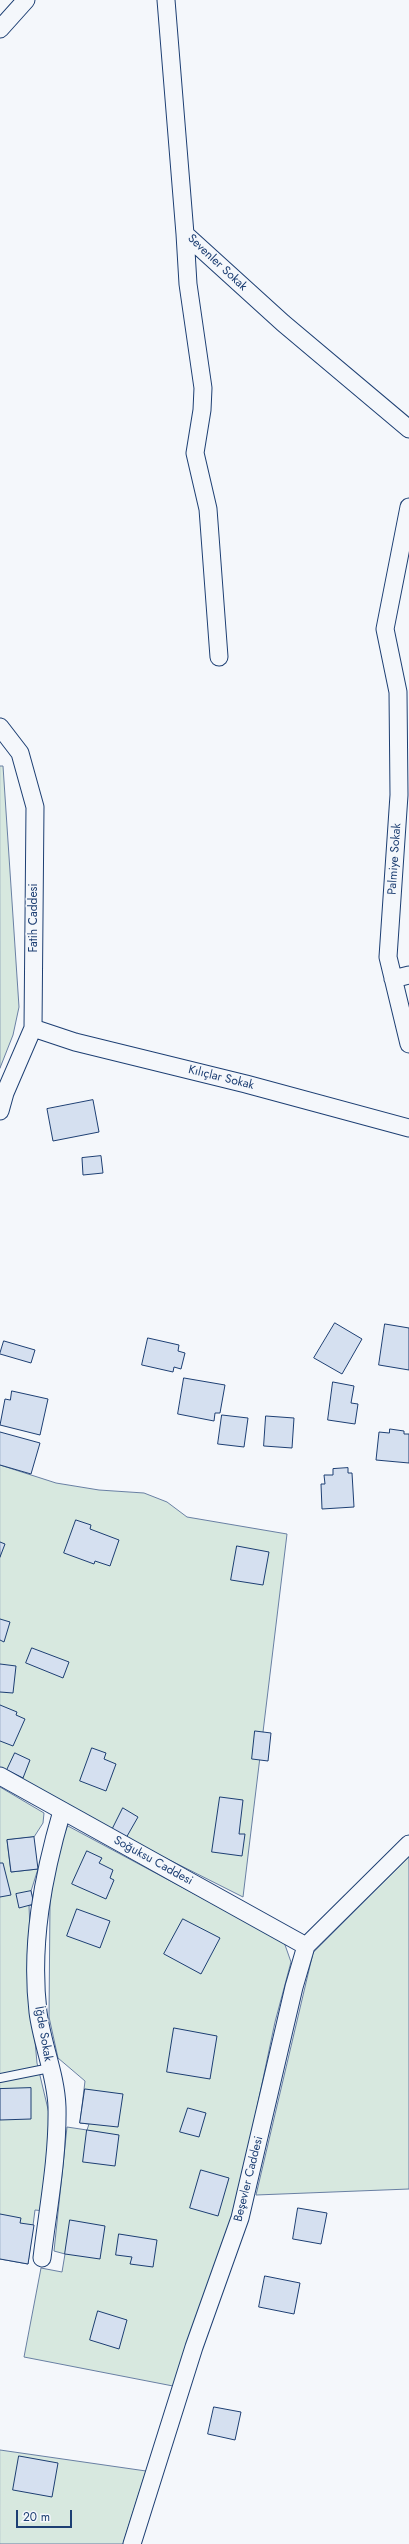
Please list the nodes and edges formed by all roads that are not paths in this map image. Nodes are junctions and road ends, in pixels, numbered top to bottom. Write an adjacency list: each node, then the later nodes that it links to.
1 (26, 0): 3 (street)
2 (166, 0): 4 (street, Sevenler Sokak)
3 (0, 29)
4 (185, 234): 5 (street, Sevenler Sokak); 7 (street)
5 (409, 429)
6 (409, 507): 9 (street, Palmiye Sokak)
7 (219, 657)
8 (0, 727): 10 (street, Fatih Caddesi)
9 (401, 977): 11 (street, Palmiye Sokak)
10 (33, 1028): 12 (street, Fatih Caddesi); 13 (street, Kılıçlar Sokak)
11 (409, 1044)
12 (0, 1111)
13 (409, 1128)
14 (0, 1776): 15 (street, Soğuksu Caddesi)
15 (62, 1811): 17 (street, Soğuksu Caddesi); 18 (street, İğde Sokak)
16 (409, 1844): 17 (street, Beşevler Caddesi)
17 (306, 1946): 21 (street, Beşevler Caddesi)
18 (50, 2068): 19 (lane); 20 (street, İğde Sokak)
19 (0, 2078)
20 (42, 2258)
21 (132, 2544)

